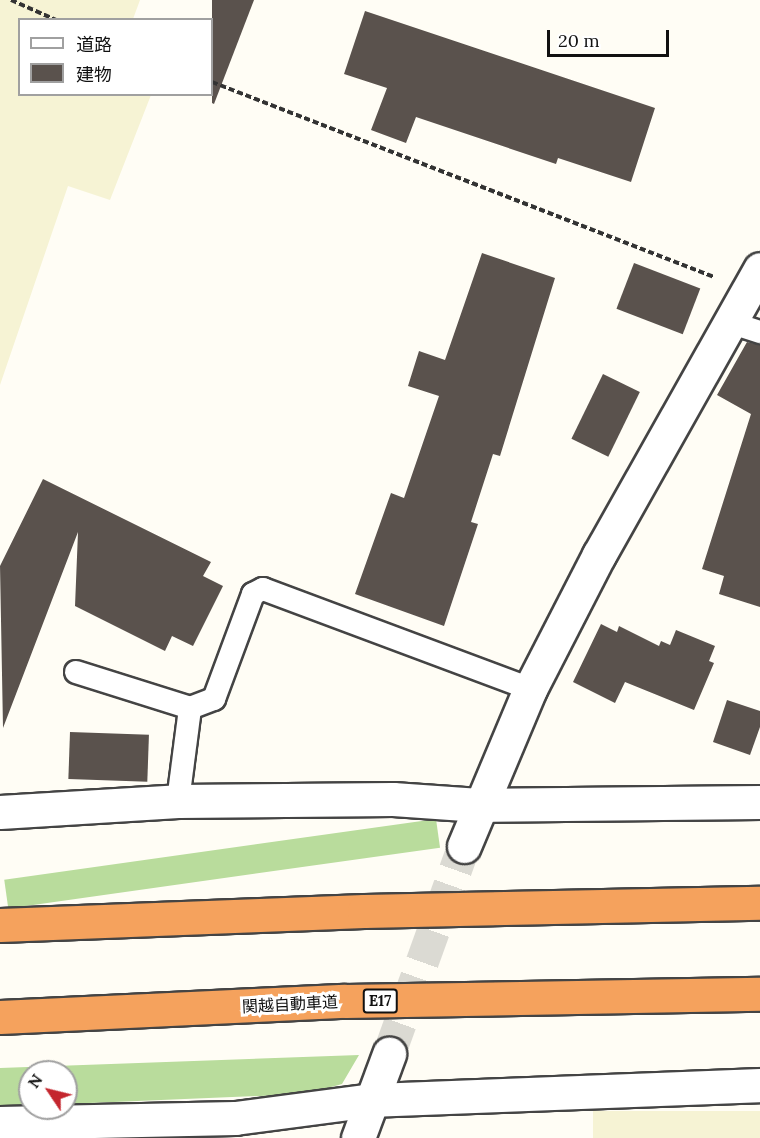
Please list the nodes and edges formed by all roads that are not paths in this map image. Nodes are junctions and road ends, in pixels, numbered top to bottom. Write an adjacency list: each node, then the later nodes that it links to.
1 (754, 280): 2 (street)
2 (729, 322): 3 (lane); 5 (street)
3 (760, 332)
4 (76, 672): 6 (lane)
5 (530, 689): 6 (lane); 9 (street)
6 (190, 708): 7 (lane)
7 (178, 801): 9 (street); 10 (street)
8 (760, 802): 9 (street)
9 (479, 805): 11 (street)
10 (0, 812)
11 (464, 846)
12 (760, 903): 13 (highway)
13 (0, 925)
14 (760, 994): 15 (highway, 関越自動車道 / E17)
15 (0, 1017)
16 (389, 1054): 18 (street)
17 (760, 1085): 18 (street)
18 (372, 1100): 19 (street); 20 (street)
19 (0, 1123)
20 (358, 1138)

